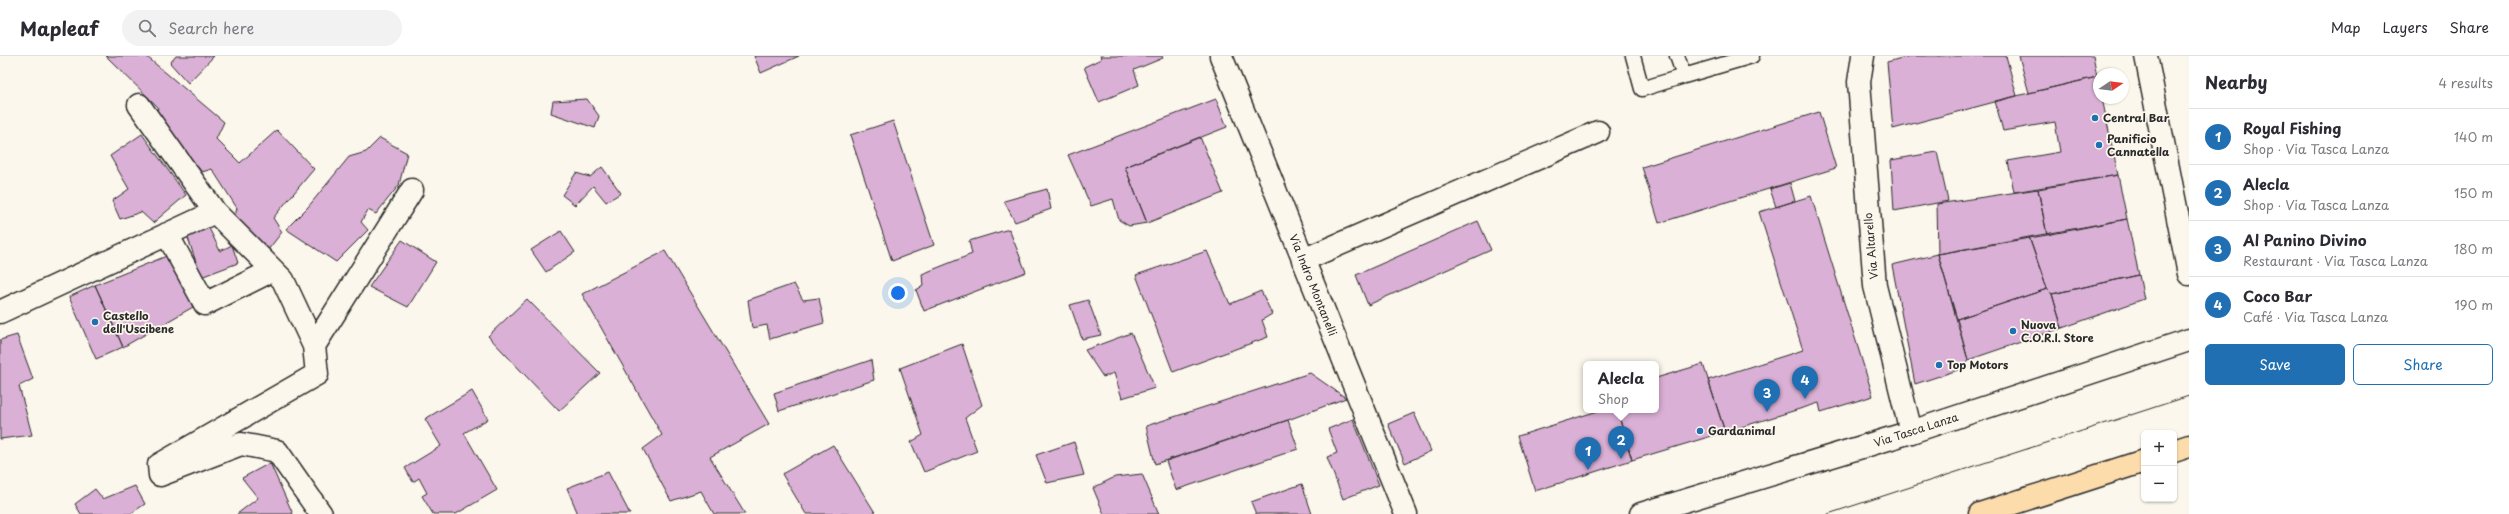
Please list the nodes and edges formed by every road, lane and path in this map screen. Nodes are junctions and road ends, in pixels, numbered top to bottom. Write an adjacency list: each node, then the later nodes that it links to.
1 (1221, 56): 13 (street, Via Indro Montanelli)
2 (1633, 56): 7 (lane)
3 (1677, 56): 7 (lane)
4 (1752, 56): 7 (lane)
5 (1863, 56): 19 (street, Via Altarello)
6 (2146, 56): 15 (street)
7 (1684, 76)
8 (139, 105): 11 (street)
9 (1598, 132): 13 (street)
10 (412, 190): 18 (street)
11 (215, 212): 12 (street); 14 (street)
12 (167, 234): 14 (street); 16 (street)
13 (1303, 260): 24 (street, Via Indro Montanelli)
14 (273, 270): 18 (street)
15 (2189, 274)
16 (0, 312)
17 (2189, 340): 19 (street, Via Tasca Lanza)
18 (314, 346): 23 (street)
19 (1911, 432): 25 (street, Via Tasca Lanza)
20 (2189, 446): 21 (main road)
21 (2177, 450)
22 (2141, 462): 26 (main road)
23 (322, 514)
24 (1406, 514)
25 (1642, 514)
26 (1980, 514)

